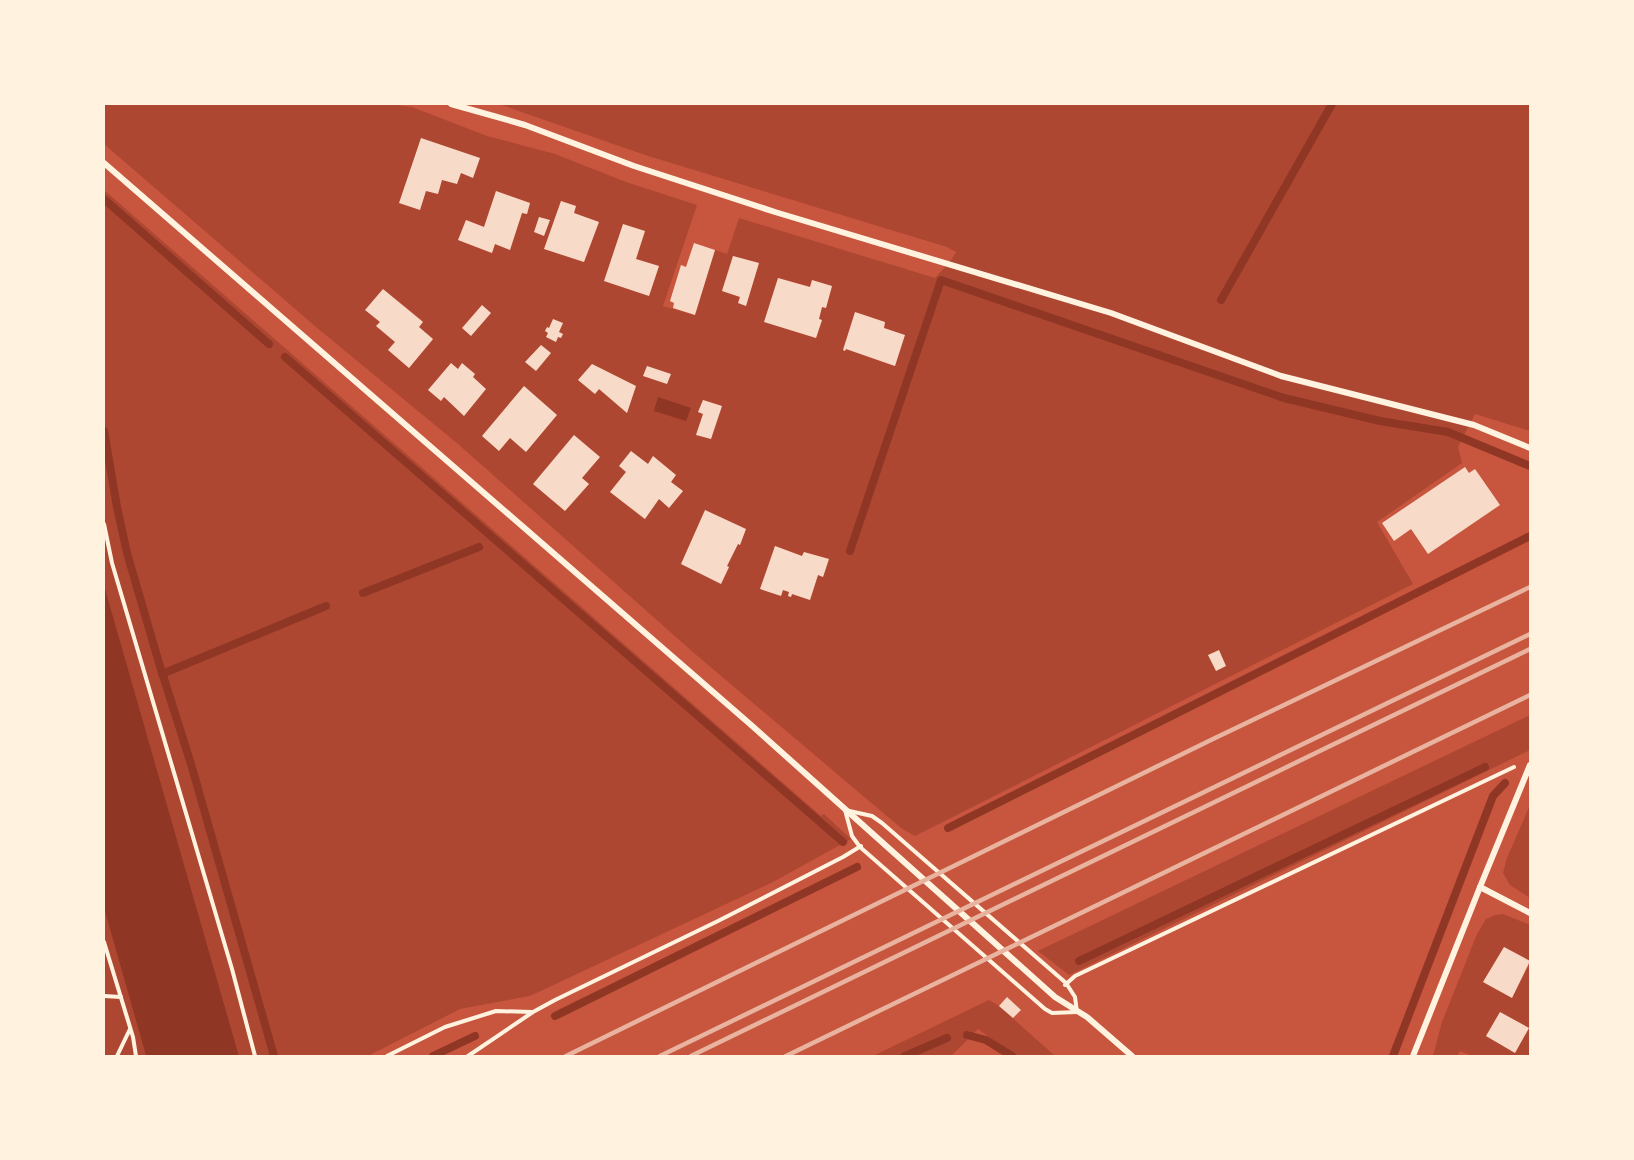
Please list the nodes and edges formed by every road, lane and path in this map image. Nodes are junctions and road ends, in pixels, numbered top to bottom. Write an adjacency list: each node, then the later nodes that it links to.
1 (451, 104): 3 (street)
2 (104, 163): 21 (street)
3 (1530, 448)
4 (104, 524): 18 (path)
5 (1520, 764): 11 (path)
6 (1530, 765): 8 (street)
7 (860, 847): 14 (path)
8 (1480, 887): 9 (street); 22 (street)
9 (1530, 913)
10 (104, 942): 13 (path)
11 (1066, 983)
12 (104, 996): 13 (path)
13 (121, 998): 15 (path)
14 (533, 1012): 19 (path); 20 (path)
15 (130, 1029): 16 (path); 17 (path)
16 (117, 1056)
17 (136, 1056)
18 (255, 1056)
19 (387, 1056)
20 (468, 1056)
21 (1132, 1056)
22 (1413, 1056)

